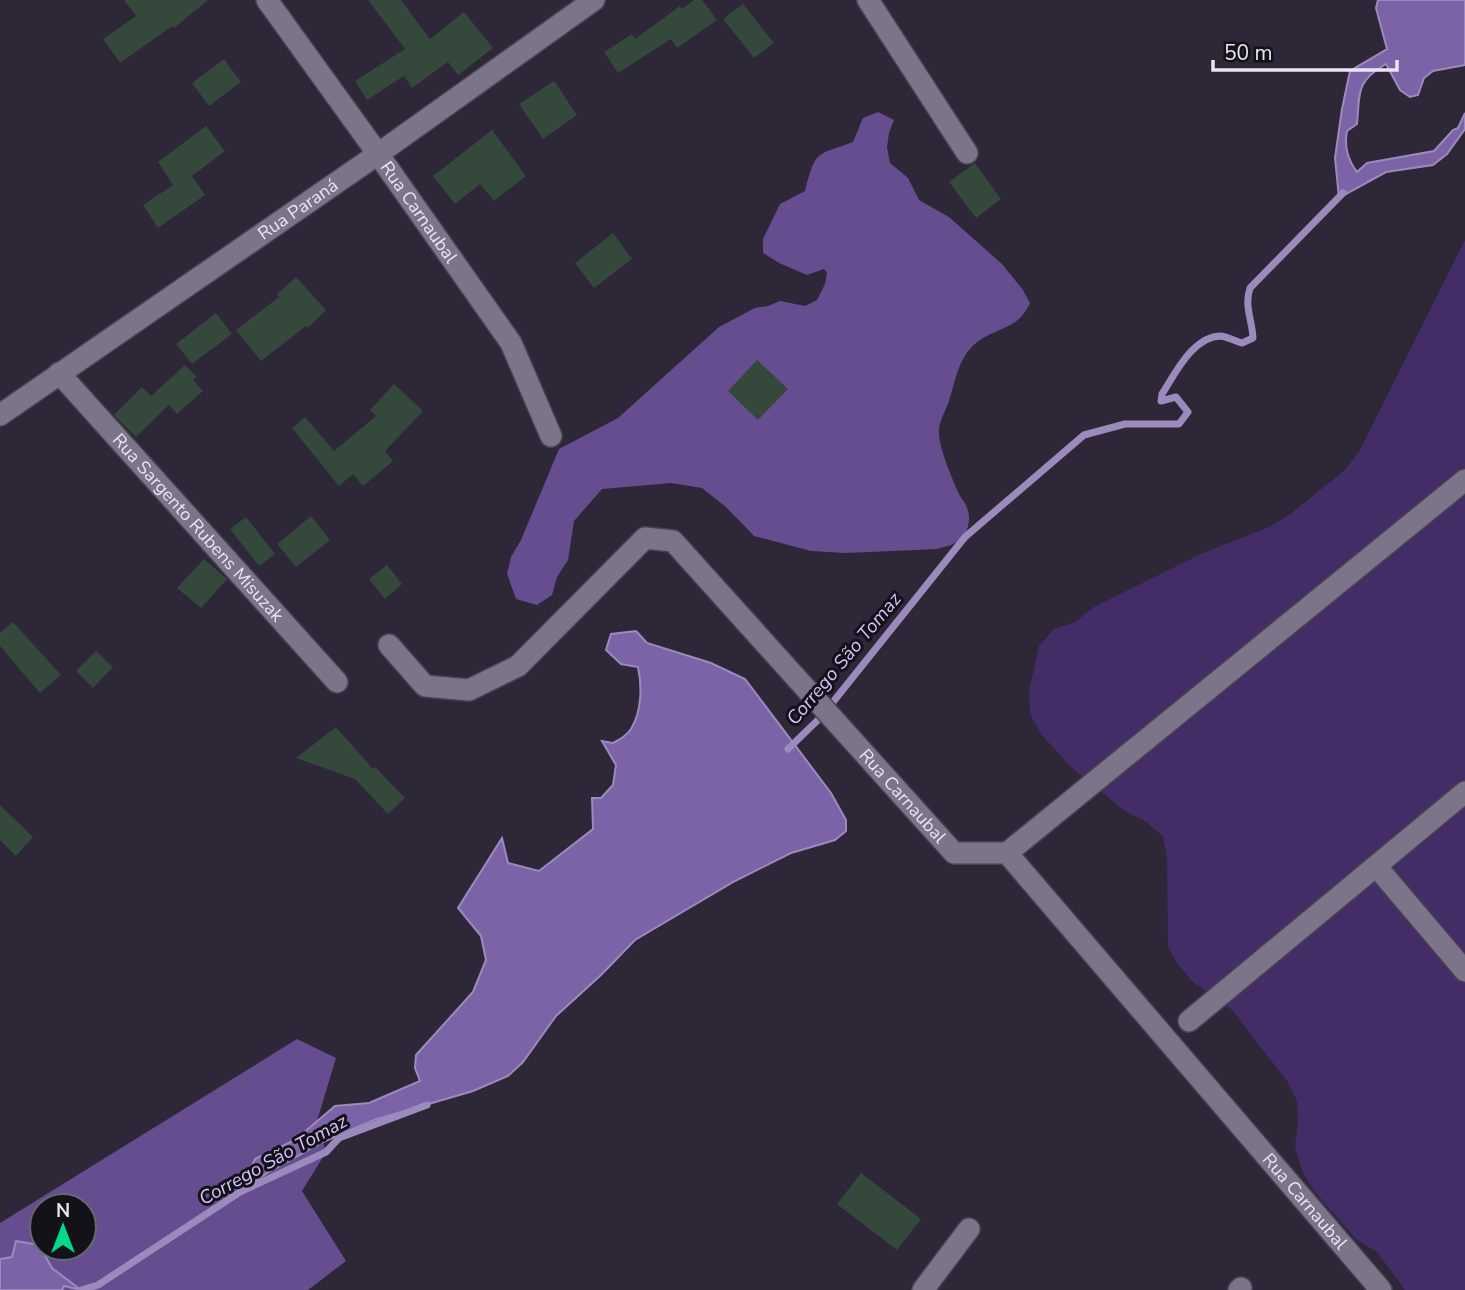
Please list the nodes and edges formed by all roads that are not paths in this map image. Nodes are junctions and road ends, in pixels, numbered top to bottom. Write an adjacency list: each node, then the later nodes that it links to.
1 (267, 0): 5 (street, Rua Carnaubal)
2 (594, 0): 5 (street, Rua Paraná)
3 (868, 0): 4 (street)
4 (967, 153)
5 (378, 154): 6 (street, Rua Paraná); 8 (street, Rua Carnaubal)
6 (60, 373): 7 (street, Rua Paraná); 11 (street, Rua Sargento Rubens Misuzak)
7 (0, 415)
8 (551, 436)
9 (1465, 480): 13 (street)
10 (389, 645): 13 (street, Rua Carnaubal)
11 (337, 682)
12 (1465, 792): 14 (street)
13 (1007, 853): 19 (street, Rua Carnaubal)
14 (1376, 866): 15 (street); 16 (street)
15 (1465, 971)
16 (1189, 1021)
17 (969, 1229): 18 (street)
18 (923, 1290)
19 (1381, 1290)

